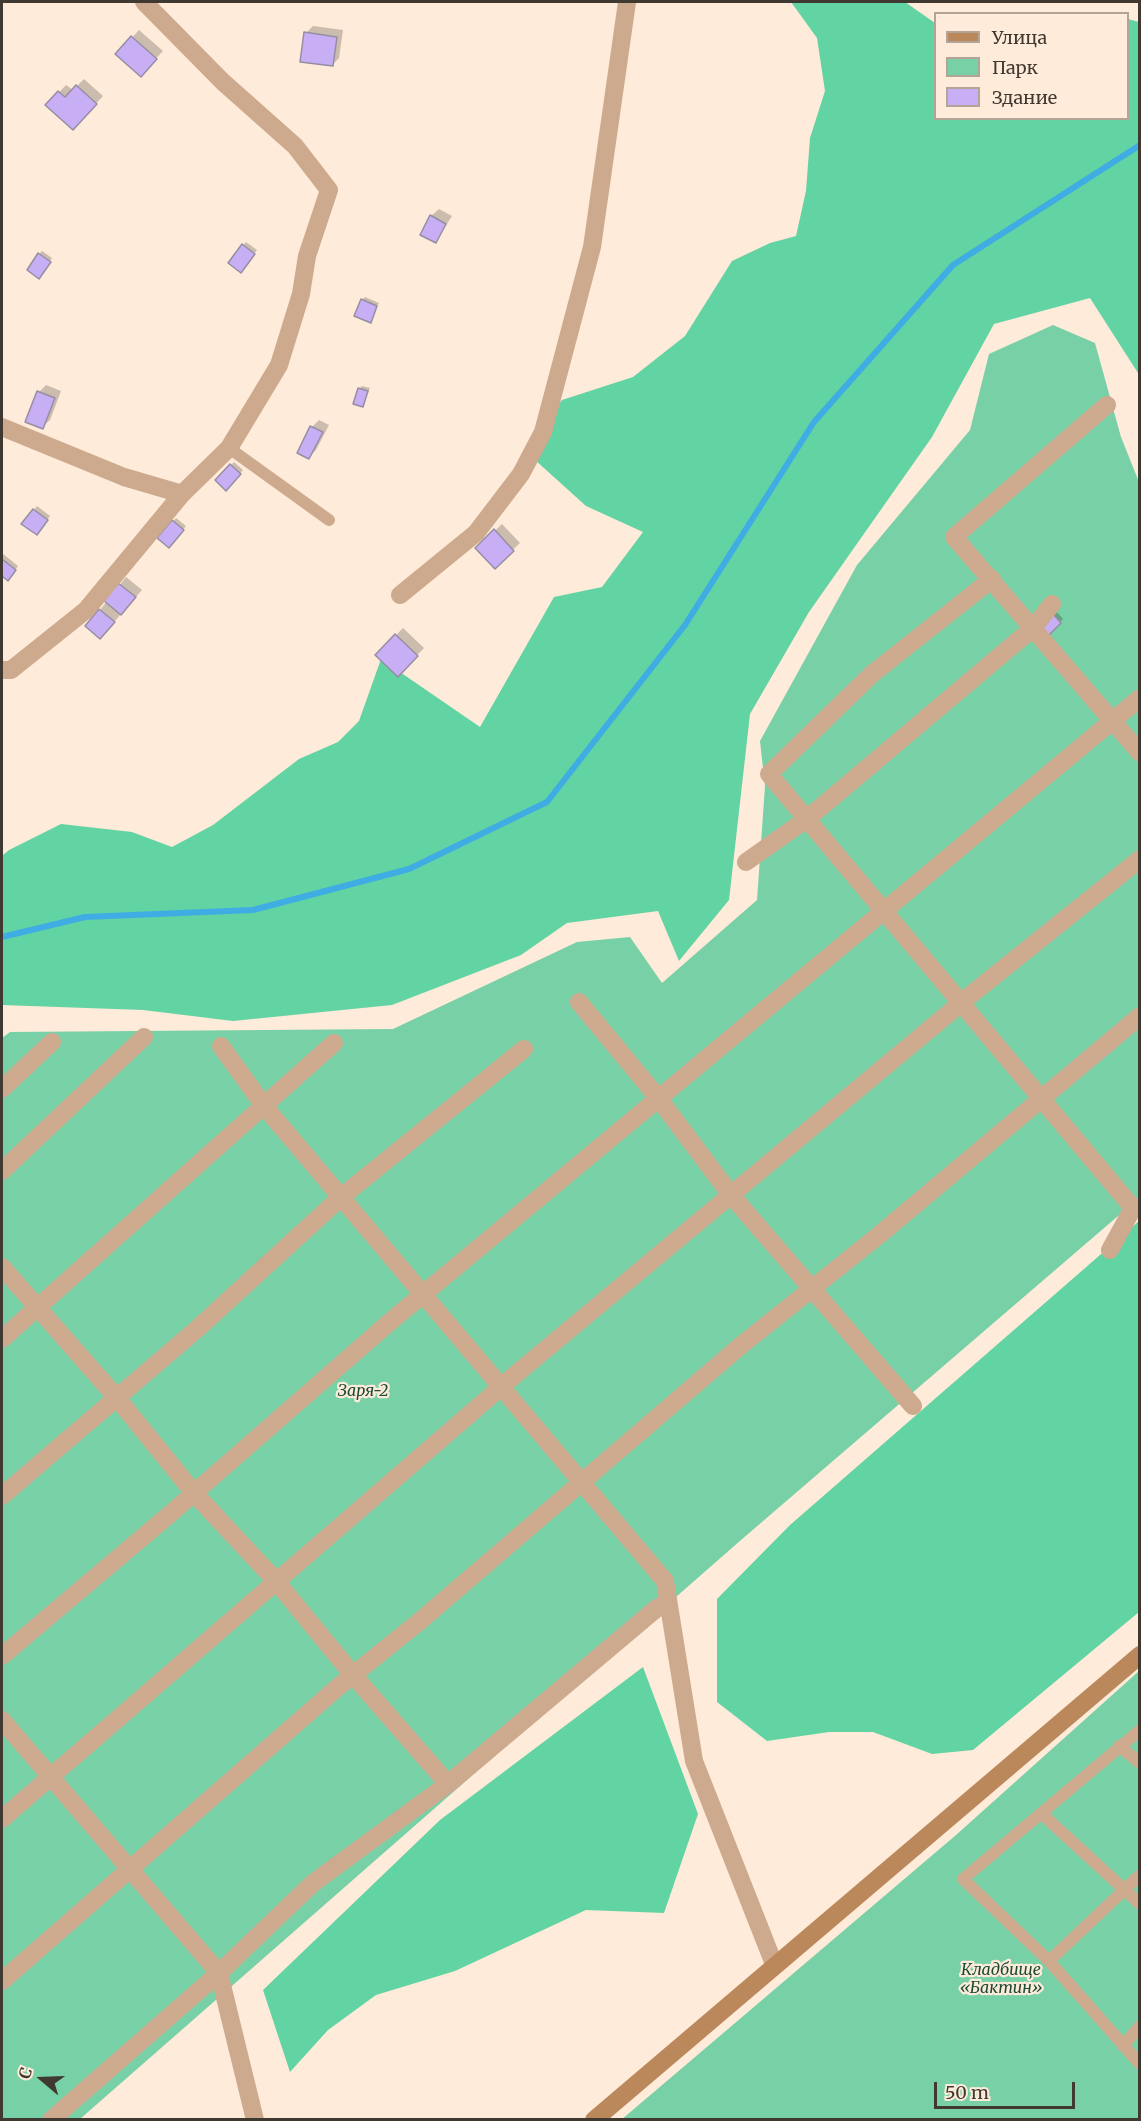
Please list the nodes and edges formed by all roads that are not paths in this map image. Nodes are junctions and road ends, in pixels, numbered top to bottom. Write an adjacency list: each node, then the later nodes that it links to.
1 (144, 2): 5 (street)
2 (627, 2): 9 (street)
3 (1107, 405): 8 (street)
4 (2, 426): 6 (street)
5 (229, 448): 6 (street); 7 (lane)
6 (182, 494): 12 (street)
7 (329, 520)
8 (992, 579): 11 (street); 16 (street)
9 (400, 595)
10 (1052, 604): 11 (street)
11 (1034, 628): 14 (street); 16 (street)
12 (2, 670)
13 (1140, 698): 14 (street)
14 (1113, 720): 15 (street); 19 (street)
15 (1140, 753)
16 (808, 818): 18 (street); 19 (street)
17 (1140, 859): 21 (street)
18 (746, 862)
19 (884, 913): 21 (street); 29 (street)
20 (579, 1002): 29 (street)
21 (961, 1004): 30 (street); 33 (street)
22 (1140, 1016): 30 (street)
23 (144, 1037): 32 (street)
24 (52, 1042): 28 (street)
25 (334, 1043): 31 (street)
26 (222, 1046): 31 (street)
27 (524, 1049): 34 (street)
28 (2, 1089)
29 (660, 1100): 33 (street); 38 (street)
30 (1040, 1100): 35 (street); 37 (street)
31 (264, 1106): 34 (street); 39 (street)
32 (2, 1171)
33 (731, 1196): 37 (street); 41 (street)
34 (339, 1197): 38 (street); 42 (street)
35 (1110, 1250)
36 (2, 1267): 39 (street)
37 (812, 1289): 43 (street); 44 (street)
38 (422, 1295): 41 (street); 45 (street)
39 (38, 1307): 40 (street); 42 (street)
40 (2, 1339)
41 (502, 1386): 44 (street); 47 (street)
42 (117, 1398): 45 (street); 46 (street)
43 (913, 1406)
44 (582, 1482): 48 (street); 51 (street)
45 (194, 1493): 47 (street); 50 (street)
46 (2, 1497)
47 (276, 1581): 51 (street); 56 (street)
48 (668, 1603): 57 (street); 65 (street)
49 (1140, 1655): 65 (street)
50 (2, 1656)
51 (353, 1675): 57 (street); 60 (street)
52 (2, 1720): 56 (street)
53 (1140, 1730): 54 (lane)
54 (1119, 1746): 55 (lane); 58 (lane)
55 (1140, 1763)
56 (49, 1778): 59 (street); 60 (street)
57 (448, 1784): 66 (street)
58 (1042, 1814): 62 (lane); 64 (lane)
59 (2, 1819)
60 (129, 1870): 66 (street); 67 (street)
61 (1140, 1875): 62 (lane)
62 (1124, 1891): 63 (lane); 64 (lane)
63 (1140, 1905)
64 (1049, 1961): 69 (lane)
65 (774, 1964): 73 (street)
66 (219, 1973): 71 (street); 72 (street)
67 (2, 1981)
68 (1140, 2026): 69 (lane)
69 (1123, 2046): 70 (lane)
70 (1140, 2064)
71 (51, 2120)
72 (255, 2120)
73 (594, 2120)

